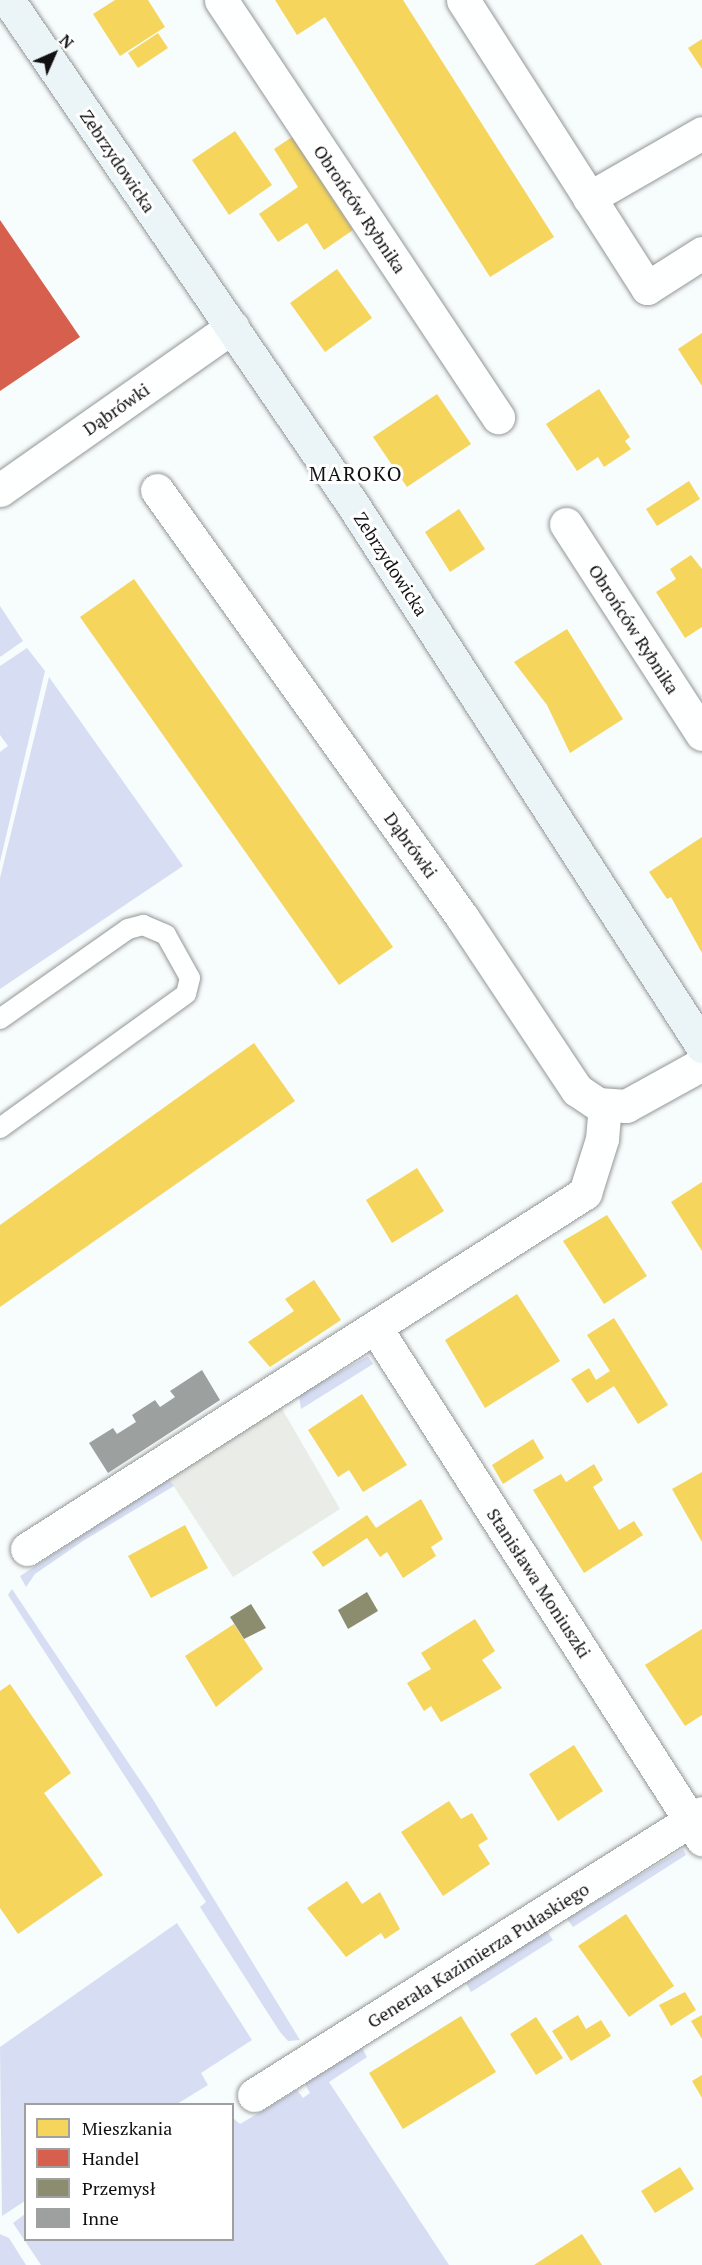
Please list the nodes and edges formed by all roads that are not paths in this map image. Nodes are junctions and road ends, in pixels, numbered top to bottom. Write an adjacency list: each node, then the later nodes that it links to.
1 (8, 0): 7 (street, Zebrzydowicka)
2 (221, 0): 8 (street, Obrońców Rybnika)
3 (463, 0): 5 (street)
4 (702, 134): 5 (street)
5 (589, 198): 6 (street)
6 (702, 252)
7 (232, 327): 9 (street, Dąbrówki); 15 (street, Zebrzydowicka)
8 (498, 417)
9 (0, 490)
10 (157, 490): 17 (street, Dąbrówki)
11 (566, 524): 12 (street, Obrońców Rybnika)
12 (691, 692): 13 (street, Obrońców Rybnika)
13 (702, 734)
14 (0, 1019): 18 (lane)
15 (702, 1046)
16 (702, 1064): 17 (street)
17 (605, 1106): 19 (street)
18 (2, 1129)
19 (375, 1327): 20 (street); 21 (street, Stanisława Moniuszki)
20 (27, 1549)
21 (698, 1825): 22 (street, Generała Kazimierza Pułaskiego)
22 (254, 2095)

